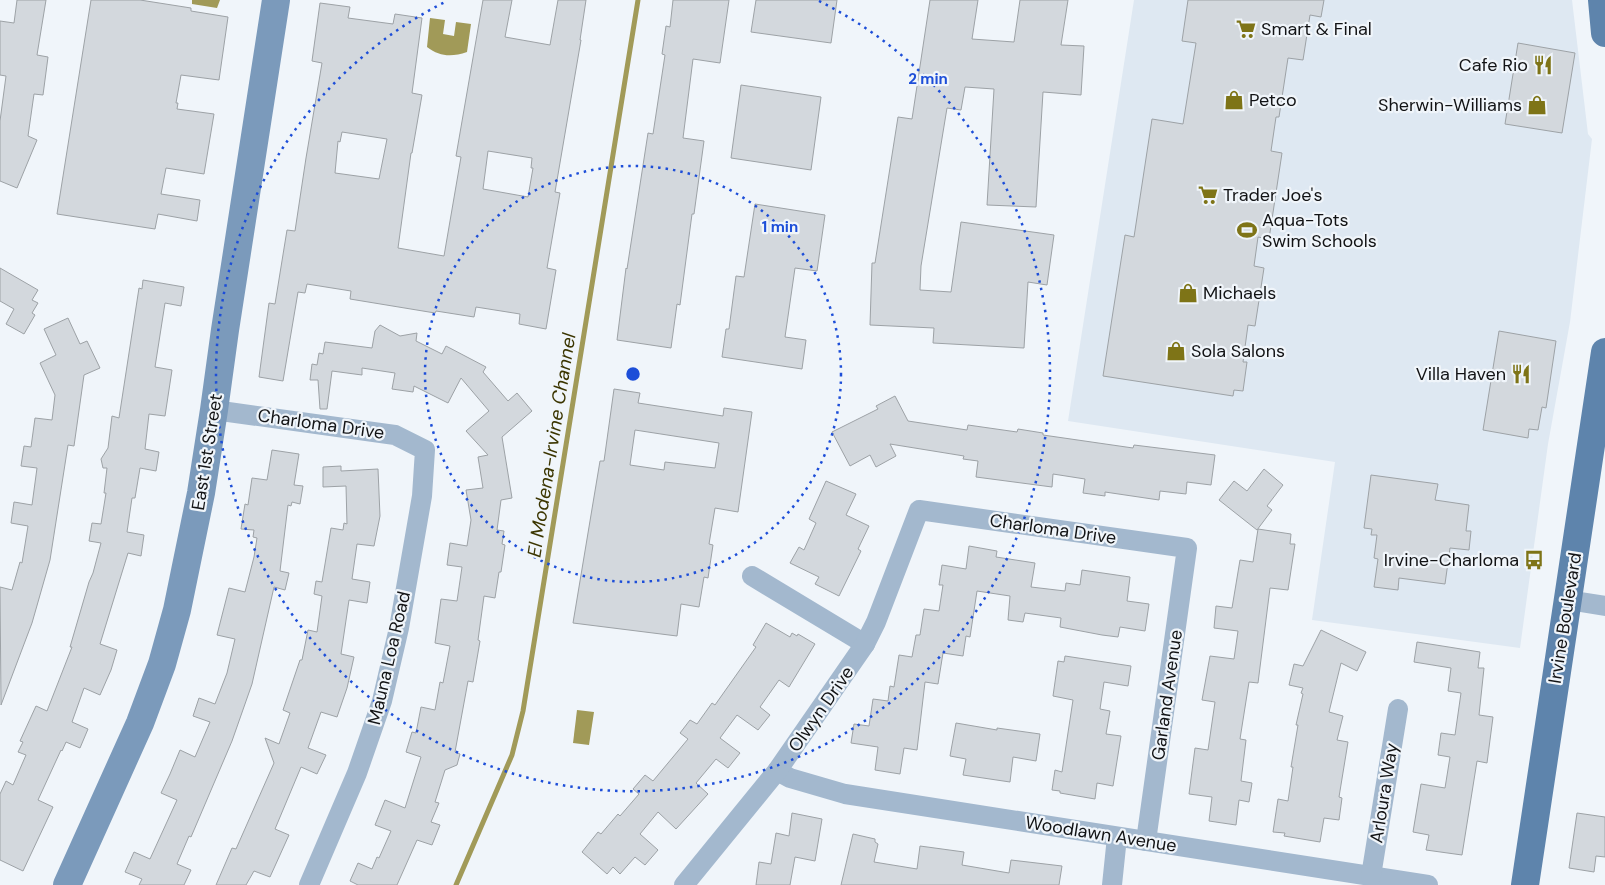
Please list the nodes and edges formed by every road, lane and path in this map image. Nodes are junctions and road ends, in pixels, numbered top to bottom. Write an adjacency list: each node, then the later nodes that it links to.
1 (276, 0): 5 (main road, East 1st Street)
2 (1602, 0): 3 (main road)
3 (1605, 33)
4 (1605, 352): 10 (main road, Irvine Boulevard)
5 (214, 410): 6 (street, Charloma Drive); 18 (main road, East 1st Street)
6 (425, 450): 19 (street, Mauna Loa Road)
7 (919, 510): 8 (street, Charloma Drive); 12 (street, Olwyn Drive)
8 (1188, 548): 16 (street, Garland Avenue)
9 (752, 576): 12 (street)
10 (1568, 600): 11 (street); 23 (main road, Irvine Boulevard)
11 (1605, 606)
12 (865, 644): 14 (street, Olwyn Drive)
13 (1398, 709): 17 (street, Arloura Way)
14 (777, 771): 15 (street, Woodlawn Avenue); 20 (street, Olwyn Drive)
15 (1117, 837): 16 (street, Woodlawn Avenue); 21 (street)
16 (1146, 841): 17 (street, Woodlawn Avenue)
17 (1370, 876): 22 (street, Woodlawn Avenue)
18 (67, 885)
19 (309, 885)
20 (684, 885)
21 (1112, 885)
22 (1428, 885)
23 (1524, 885)

